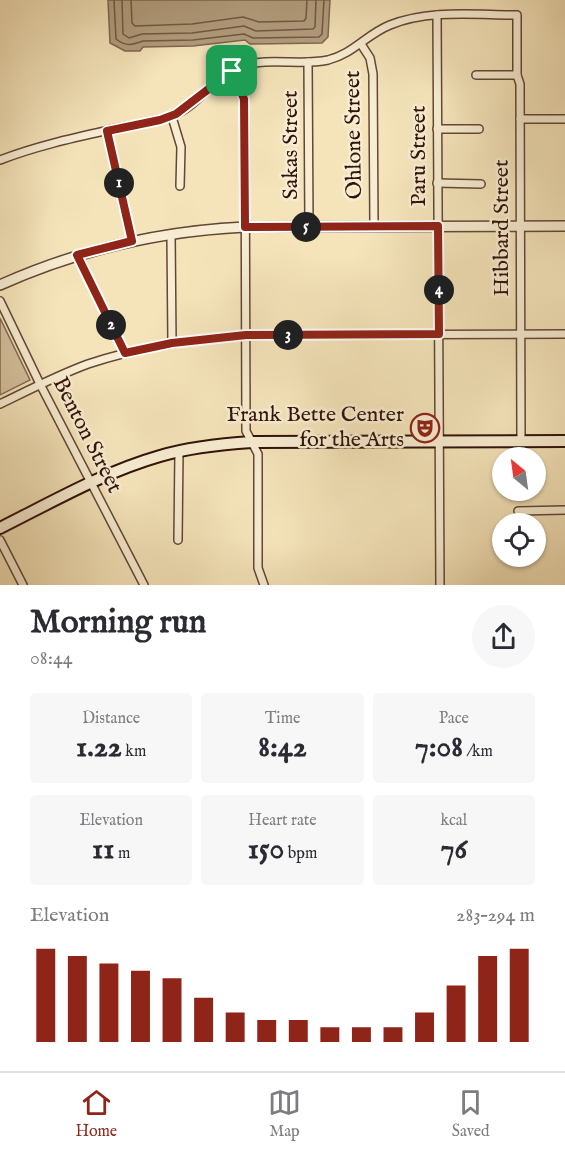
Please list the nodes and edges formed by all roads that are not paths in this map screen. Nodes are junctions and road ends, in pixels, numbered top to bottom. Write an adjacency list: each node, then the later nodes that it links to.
1 (436, 15): 2 (street); 6 (street, Hibbard Street); 10 (street, Paru Street)
2 (361, 44): 3 (street); 22 (street, Ohlone Street)
3 (308, 62): 4 (street); 21 (street, Sakas Street)
4 (232, 71): 7 (street); 20 (street)
5 (476, 75): 6 (street)
6 (517, 75): 8 (street, Hibbard Street)
7 (172, 117): 12 (street); 16 (street)
8 (520, 119): 9 (street); 18 (street, Hibbard Street)
9 (565, 119)
10 (437, 129): 11 (street); 14 (street, Paru Street)
11 (479, 129)
12 (107, 131): 13 (street); 24 (street)
13 (0, 160)
14 (437, 183): 15 (street); 17 (street, Paru Street)
15 (481, 184)
16 (180, 186)
17 (438, 226): 18 (street); 22 (street); 28 (street, Paru Street)
18 (520, 226): 19 (street); 29 (street, Hibbard Street)
19 (565, 226)
20 (245, 227): 21 (street); 23 (street); 31 (street)
21 (309, 227): 22 (street)
22 (374, 227)
23 (171, 234): 24 (street); 32 (street)
24 (132, 241): 25 (street)
25 (77, 255): 26 (street); 33 (street)
26 (0, 285)
27 (0, 301): 34 (street, Benton Street)
28 (439, 334): 29 (street); 31 (street); 39 (street, Paru Street)
29 (521, 334): 30 (street); 36 (street, Hibbard Street)
30 (565, 334)
31 (246, 335): 32 (street); 38 (street)
32 (172, 343): 33 (street)
33 (125, 353): 34 (street)
34 (40, 384): 35 (street); 41 (street, Benton Street)
35 (0, 404)
36 (521, 441): 37 (main road); 39 (main road)
37 (565, 441)
38 (252, 442): 39 (main road); 40 (main road); 49 (street)
39 (439, 442): 50 (street, Paru Street)
40 (179, 451): 41 (main road); 46 (street)
41 (91, 483): 44 (main road); 48 (street, Benton Street)
42 (565, 510): 43 (street)
43 (518, 511)
44 (0, 528)
45 (0, 540): 47 (street)
46 (178, 540)
47 (23, 585)
48 (144, 585)
49 (264, 585)
50 (440, 585)

